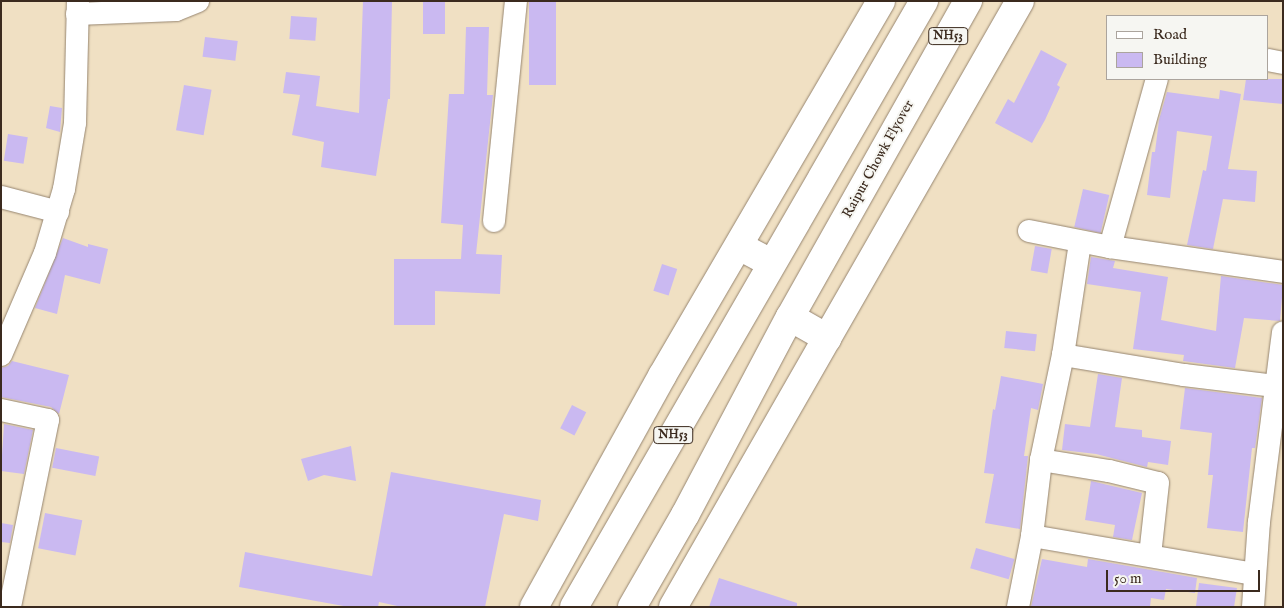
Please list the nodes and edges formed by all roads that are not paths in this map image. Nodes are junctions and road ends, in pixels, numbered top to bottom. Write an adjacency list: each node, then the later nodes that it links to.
1 (198, 1): 7 (street)
2 (516, 1): 13 (street)
3 (881, 1): 16 (main road)
4 (924, 1): 18 (main road, NH53)
5 (968, 1): 20 (main road, Raipur Chowk Flyover / NH53)
6 (1020, 1): 22 (main road)
7 (78, 7): 12 (street)
8 (1269, 60): 9 (street)
9 (1283, 63)
10 (1157, 80): 17 (street)
11 (1, 198): 12 (street)
12 (58, 212): 23 (street)
13 (494, 221)
14 (1029, 231): 15 (street)
15 (1080, 242): 17 (street); 24 (street)
16 (739, 246): 18 (main road); 32 (main road)
17 (1110, 247): 19 (street)
18 (771, 263): 33 (main road, NH53)
19 (1283, 272)
20 (790, 317): 22 (main road); 34 (main road, NH53)
21 (1283, 333): 25 (street)
22 (827, 338): 35 (main road)
23 (1, 355)
24 (1063, 355): 25 (street); 27 (street)
25 (1279, 386): 30 (street)
26 (1, 410): 31 (street)
27 (1041, 460): 28 (street); 29 (street)
28 (1032, 536): 29 (street); 36 (street)
29 (1150, 555): 30 (street)
30 (1255, 574): 37 (street)
31 (10, 607)
32 (534, 607)
33 (574, 607)
34 (632, 607)
35 (673, 607)
36 (1018, 607)
37 (1253, 607)

